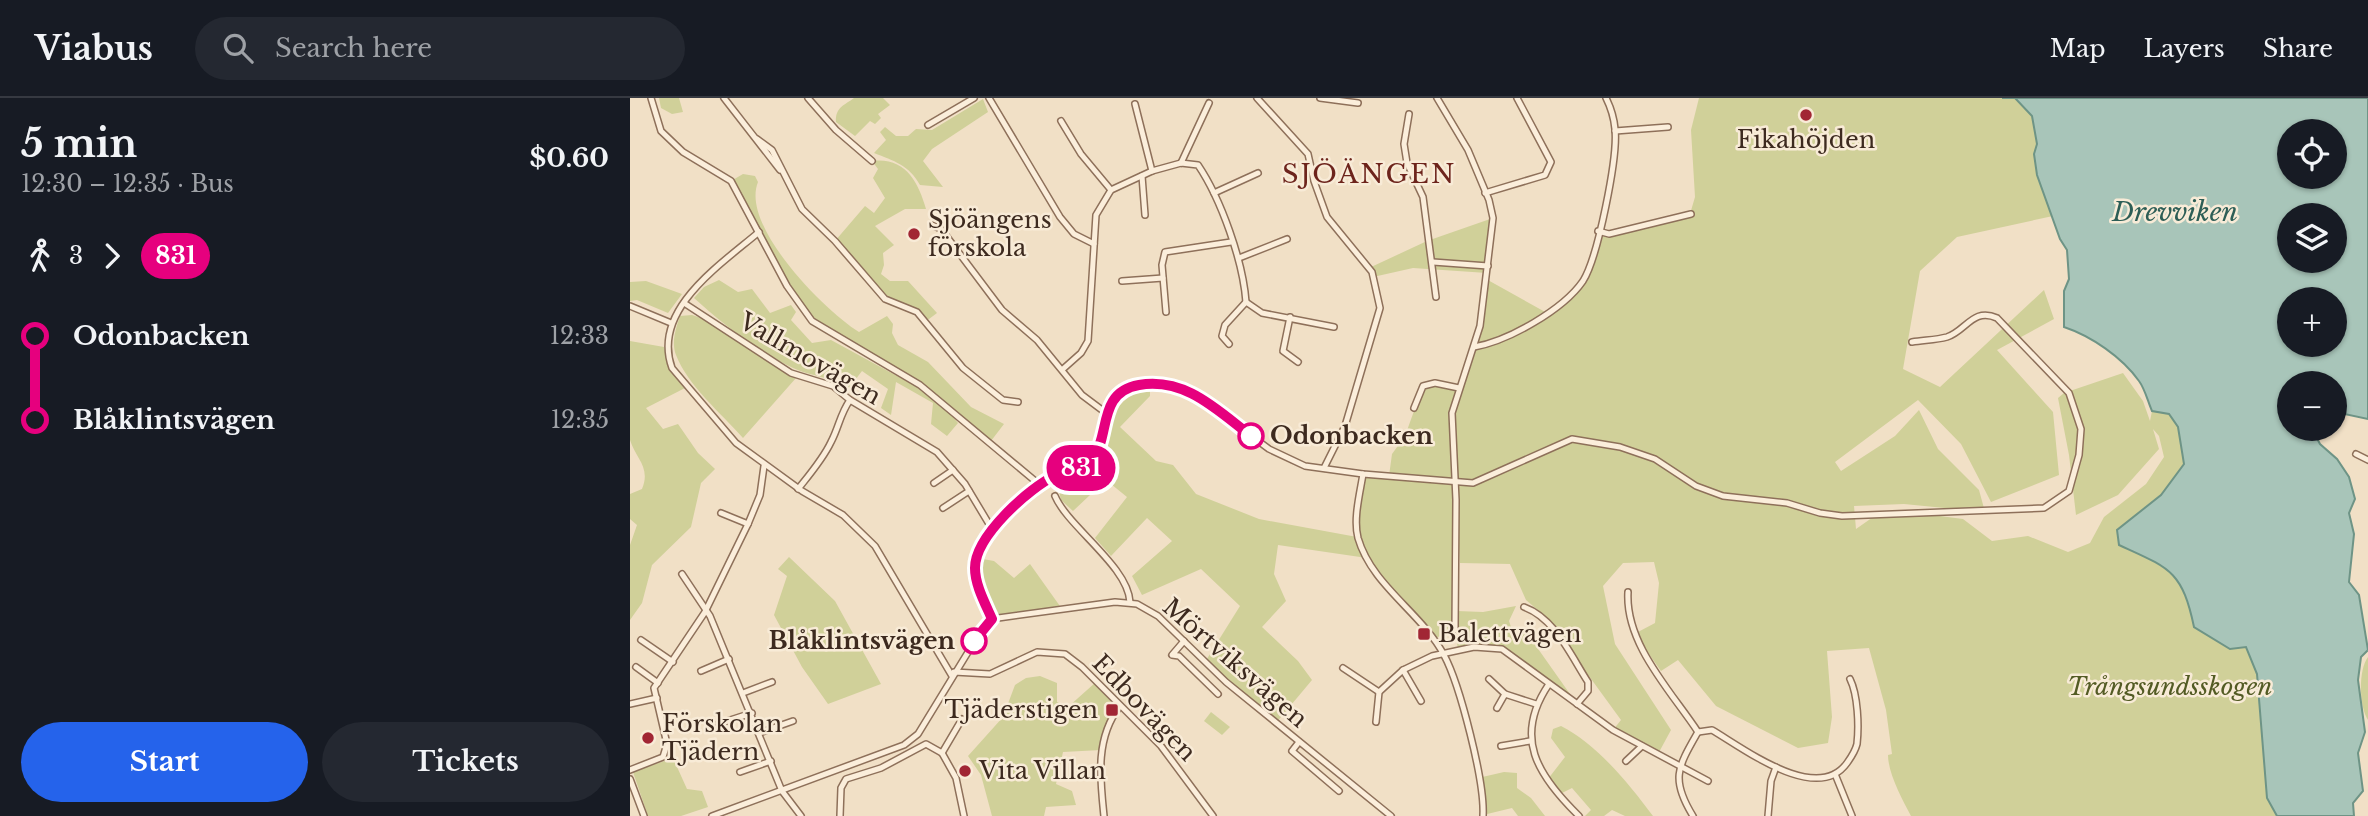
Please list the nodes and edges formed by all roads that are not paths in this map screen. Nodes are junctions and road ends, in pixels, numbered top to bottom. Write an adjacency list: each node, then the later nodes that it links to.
1 (651, 98): 31 (street)
2 (724, 98): 55 (street)
3 (808, 98): 19 (street)
4 (974, 98): 16 (street)
5 (989, 98): 34 (street)
6 (1257, 98): 61 (street)
7 (1320, 98): 12 (street)
8 (1437, 98): 26 (street)
9 (1517, 98): 26 (street)
10 (1606, 98): 18 (street)
11 (1209, 103): 20 (street)
12 (1359, 103)
13 (1135, 104): 21 (street)
14 (1409, 114): 36 (street)
15 (1061, 121): 24 (street)
16 (928, 125)
17 (1668, 127): 18 (street)
18 (1615, 131): 30 (street)
19 (872, 161)
20 (1181, 163): 21 (street); 25 (street)
21 (1152, 171): 23 (street)
22 (1258, 173): 25 (street)
23 (1142, 176): 24 (street); 28 (street)
24 (1111, 190): 34 (street)
25 (1214, 193): 33 (street)
26 (1485, 193): 37 (street)
27 (1691, 214): 30 (street)
28 (1145, 215)
29 (932, 225): 52 (street)
30 (1598, 231): 50 (street)
31 (759, 232): 42 (street); 66 (street)
32 (1287, 239): 35 (street)
33 (1231, 242): 35 (street); 38 (street)
34 (1094, 244): 52 (street)
35 (1239, 258): 41 (street)
36 (1433, 262): 37 (street); 40 (street)
37 (1488, 266): 50 (street)
38 (1163, 278): 39 (street); 44 (street)
39 (1122, 281)
40 (1436, 297)
41 (1246, 302): 45 (street); 49 (street)
42 (684, 303): 46 (street); 54 (street, Vallmovägen)
43 (630, 306): 46 (street)
44 (1166, 312)
45 (1290, 317): 47 (street); 51 (street)
46 (671, 323): 60 (street)
47 (1334, 327)
48 (1912, 342): 65 (street)
49 (1229, 344)
50 (1474, 347): 53 (street)
51 (1298, 362)
52 (1063, 369): 57 (street)
53 (1458, 388): 56 (street); 65 (street)
54 (850, 400): 62 (street, Vallmovägen); 67 (street)
55 (1018, 402)
56 (1414, 408)
57 (1106, 413): 61 (street); 66 (street)
58 (2356, 454): 59 (street)
59 (2368, 460)
60 (764, 466): 67 (street); 72 (street)
61 (1324, 468): 63 (street)
62 (953, 470): 64 (street); 68 (street, Vallmovägen)
63 (1363, 474): 65 (street); 83 (street)
64 (934, 483)
65 (1456, 483): 80 (street)
66 (1040, 485): 73 (street)
67 (798, 489): 90 (street)
68 (969, 491): 70 (street); 73 (street, Vallmovägen)
69 (1055, 496): 76 (street)
70 (943, 508)
71 (721, 513): 72 (street)
72 (748, 524): 78 (street)
73 (992, 529): 79 (street)
74 (682, 573): 78 (street)
75 (1628, 592): 112 (street)
76 (1130, 602): 79 (street, Mörtviksvägen); 82 (street, Mörtviksvägen)
77 (1524, 607): 104 (street)
78 (705, 612): 84 (street); 85 (street)
79 (992, 619): 90 (street)
80 (1455, 630)
81 (641, 640): 85 (street)
82 (1184, 641): 98 (street); 115 (street, Mörtviksvägen)
83 (1444, 654): 88 (street); 95 (street); 138 (street)
84 (729, 659): 89 (street); 97 (street)
85 (673, 662): 94 (street)
86 (636, 667): 94 (street)
87 (1343, 668): 96 (street)
88 (1403, 670): 96 (street); 101 (street)
89 (701, 671)
90 (953, 674): 105 (street, Edbovägen); 128 (street)
91 (1489, 679): 99 (street)
92 (1850, 679): 125 (street)
93 (772, 682): 97 (street)
94 (658, 683): 100 (street)
95 (1549, 684): 103 (street); 104 (street)
96 (1379, 692): 110 (street)
97 (743, 693): 107 (street)
98 (1218, 694)
99 (1505, 694): 103 (street); 106 (street)
100 (657, 698): 102 (street); 123 (street)
101 (1421, 701)
102 (630, 704)
103 (1536, 704): 114 (street)
104 (1577, 704): 117 (street)
105 (1120, 706): 135 (street); 136 (street, Edbovägen)
106 (1497, 708)
107 (752, 713): 111 (street); 113 (street)
108 (962, 719): 118 (street)
109 (793, 721): 113 (street)
110 (1376, 722)
111 (718, 724)
112 (1698, 732): 121 (street); 122 (street)
113 (760, 733): 119 (street)
114 (1530, 741): 116 (street); 139 (street)
115 (1299, 742): 129 (street); 137 (street, Mörtviksvägen)
116 (1501, 746)
117 (1642, 746): 120 (street); 121 (street)
118 (942, 753): 133 (street); 134 (street)
119 (771, 761): 124 (street); 128 (street)
120 (1626, 761)
121 (1679, 765): 127 (street); 140 (street)
122 (1776, 767): 125 (street); 141 (street)
123 (630, 770)
124 (740, 772)
125 (1835, 774): 142 (street)
126 (630, 779): 130 (street)
127 (1708, 780)
128 (782, 791): 131 (street); 132 (street)
129 (1339, 791)
130 (644, 816)
131 (712, 816)
132 (801, 816)
133 (841, 816)
134 (964, 816)
135 (1104, 816)
136 (1213, 816)
137 (1391, 816)
138 (1483, 816)
139 (1579, 816)
140 (1693, 816)
141 (1768, 816)
142 (1852, 816)

